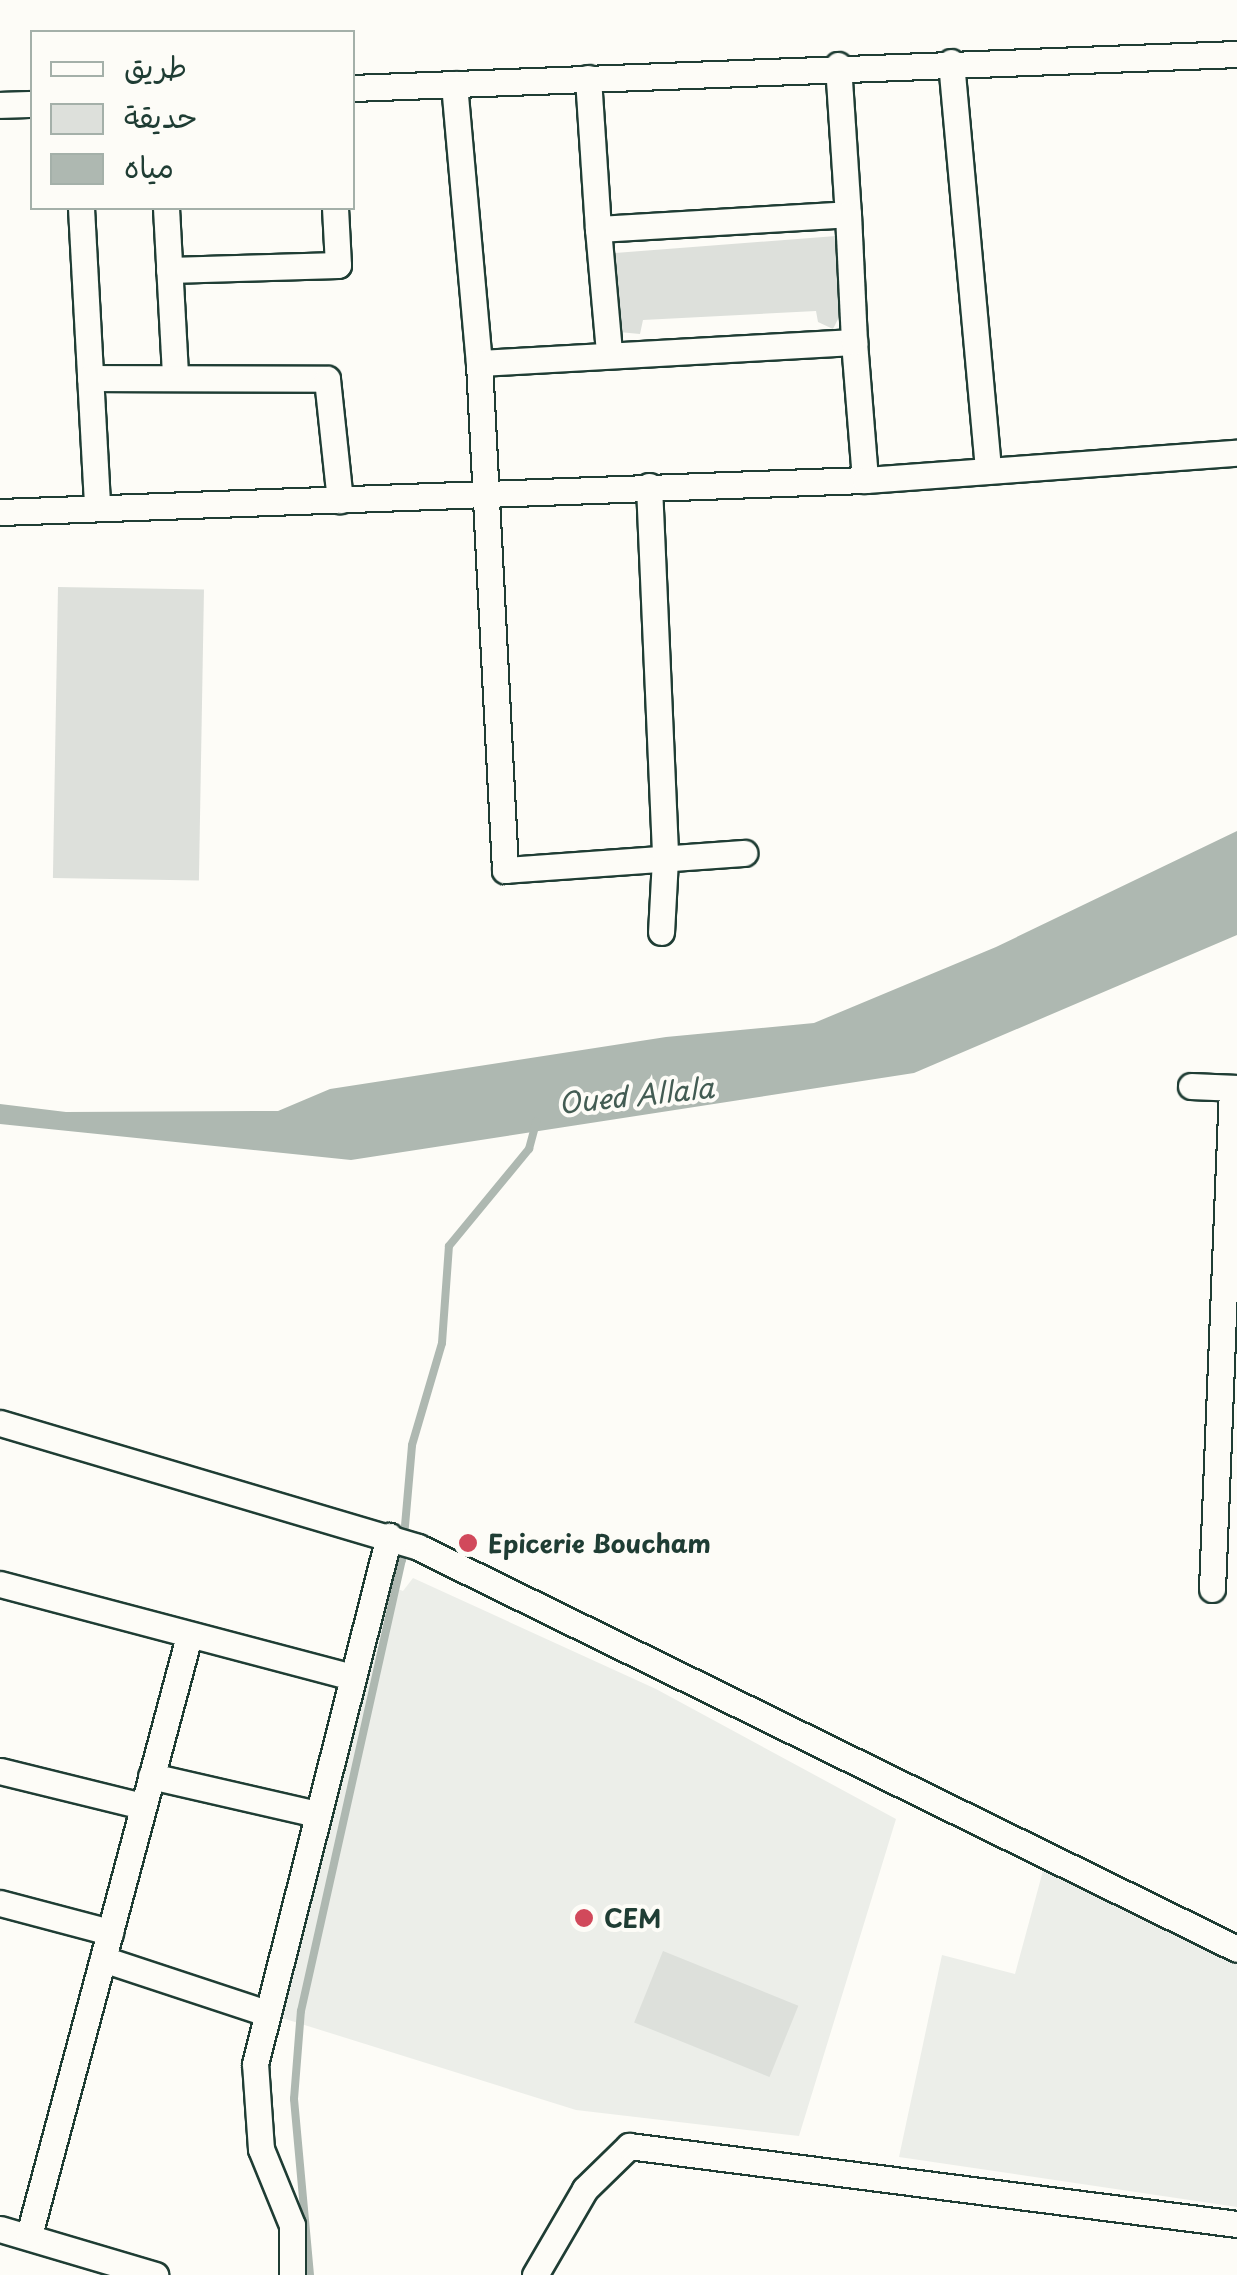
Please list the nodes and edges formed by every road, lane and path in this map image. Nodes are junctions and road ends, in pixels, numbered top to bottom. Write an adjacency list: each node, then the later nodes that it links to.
1 (1237, 54): 2 (street)
2 (952, 62): 3 (street); 21 (street)
3 (838, 65): 4 (street); 12 (street)
4 (588, 78): 5 (street); 13 (street)
5 (454, 84): 6 (street); 17 (street)
6 (355, 88)
7 (30, 104): 8 (street)
8 (0, 105)
9 (81, 210): 19 (street)
10 (166, 210): 14 (street)
11 (335, 210): 14 (street)
12 (848, 214): 13 (street); 15 (street)
13 (598, 230): 16 (street)
14 (170, 270): 18 (street)
15 (854, 342): 16 (street); 22 (street)
16 (609, 352): 17 (street)
17 (479, 363): 24 (street)
18 (175, 374): 19 (street); 25 (street)
19 (90, 378): 26 (street)
20 (1237, 453): 21 (street)
21 (988, 470): 22 (street)
22 (865, 480): 23 (street)
23 (649, 486): 24 (street); 29 (street)
24 (482, 495): 25 (street); 29 (street)
25 (340, 500): 26 (street)
26 (97, 507): 27 (street)
27 (0, 512)
28 (744, 853): 29 (street)
29 (665, 859): 30 (street)
30 (661, 932)
31 (1191, 1086): 32 (street)
32 (1234, 1088): 36 (street)
33 (0, 1423): 34 (street)
34 (401, 1540): 38 (street); 45 (street)
35 (0, 1584): 37 (street)
36 (1212, 1588)
37 (189, 1636): 38 (street); 40 (street)
38 (353, 1676): 42 (street)
39 (0, 1771): 41 (street)
40 (151, 1776): 41 (street); 42 (street)
41 (143, 1806): 44 (street)
42 (317, 1814): 47 (street)
43 (0, 1903): 44 (street)
44 (110, 1932): 46 (street)
45 (1237, 1949)
46 (103, 1959): 47 (street); 50 (street)
47 (266, 2013): 52 (street)
48 (1237, 2224): 53 (street)
49 (0, 2229): 50 (street)
50 (29, 2235): 51 (street)
51 (155, 2275)
52 (292, 2275)
53 (534, 2275)

